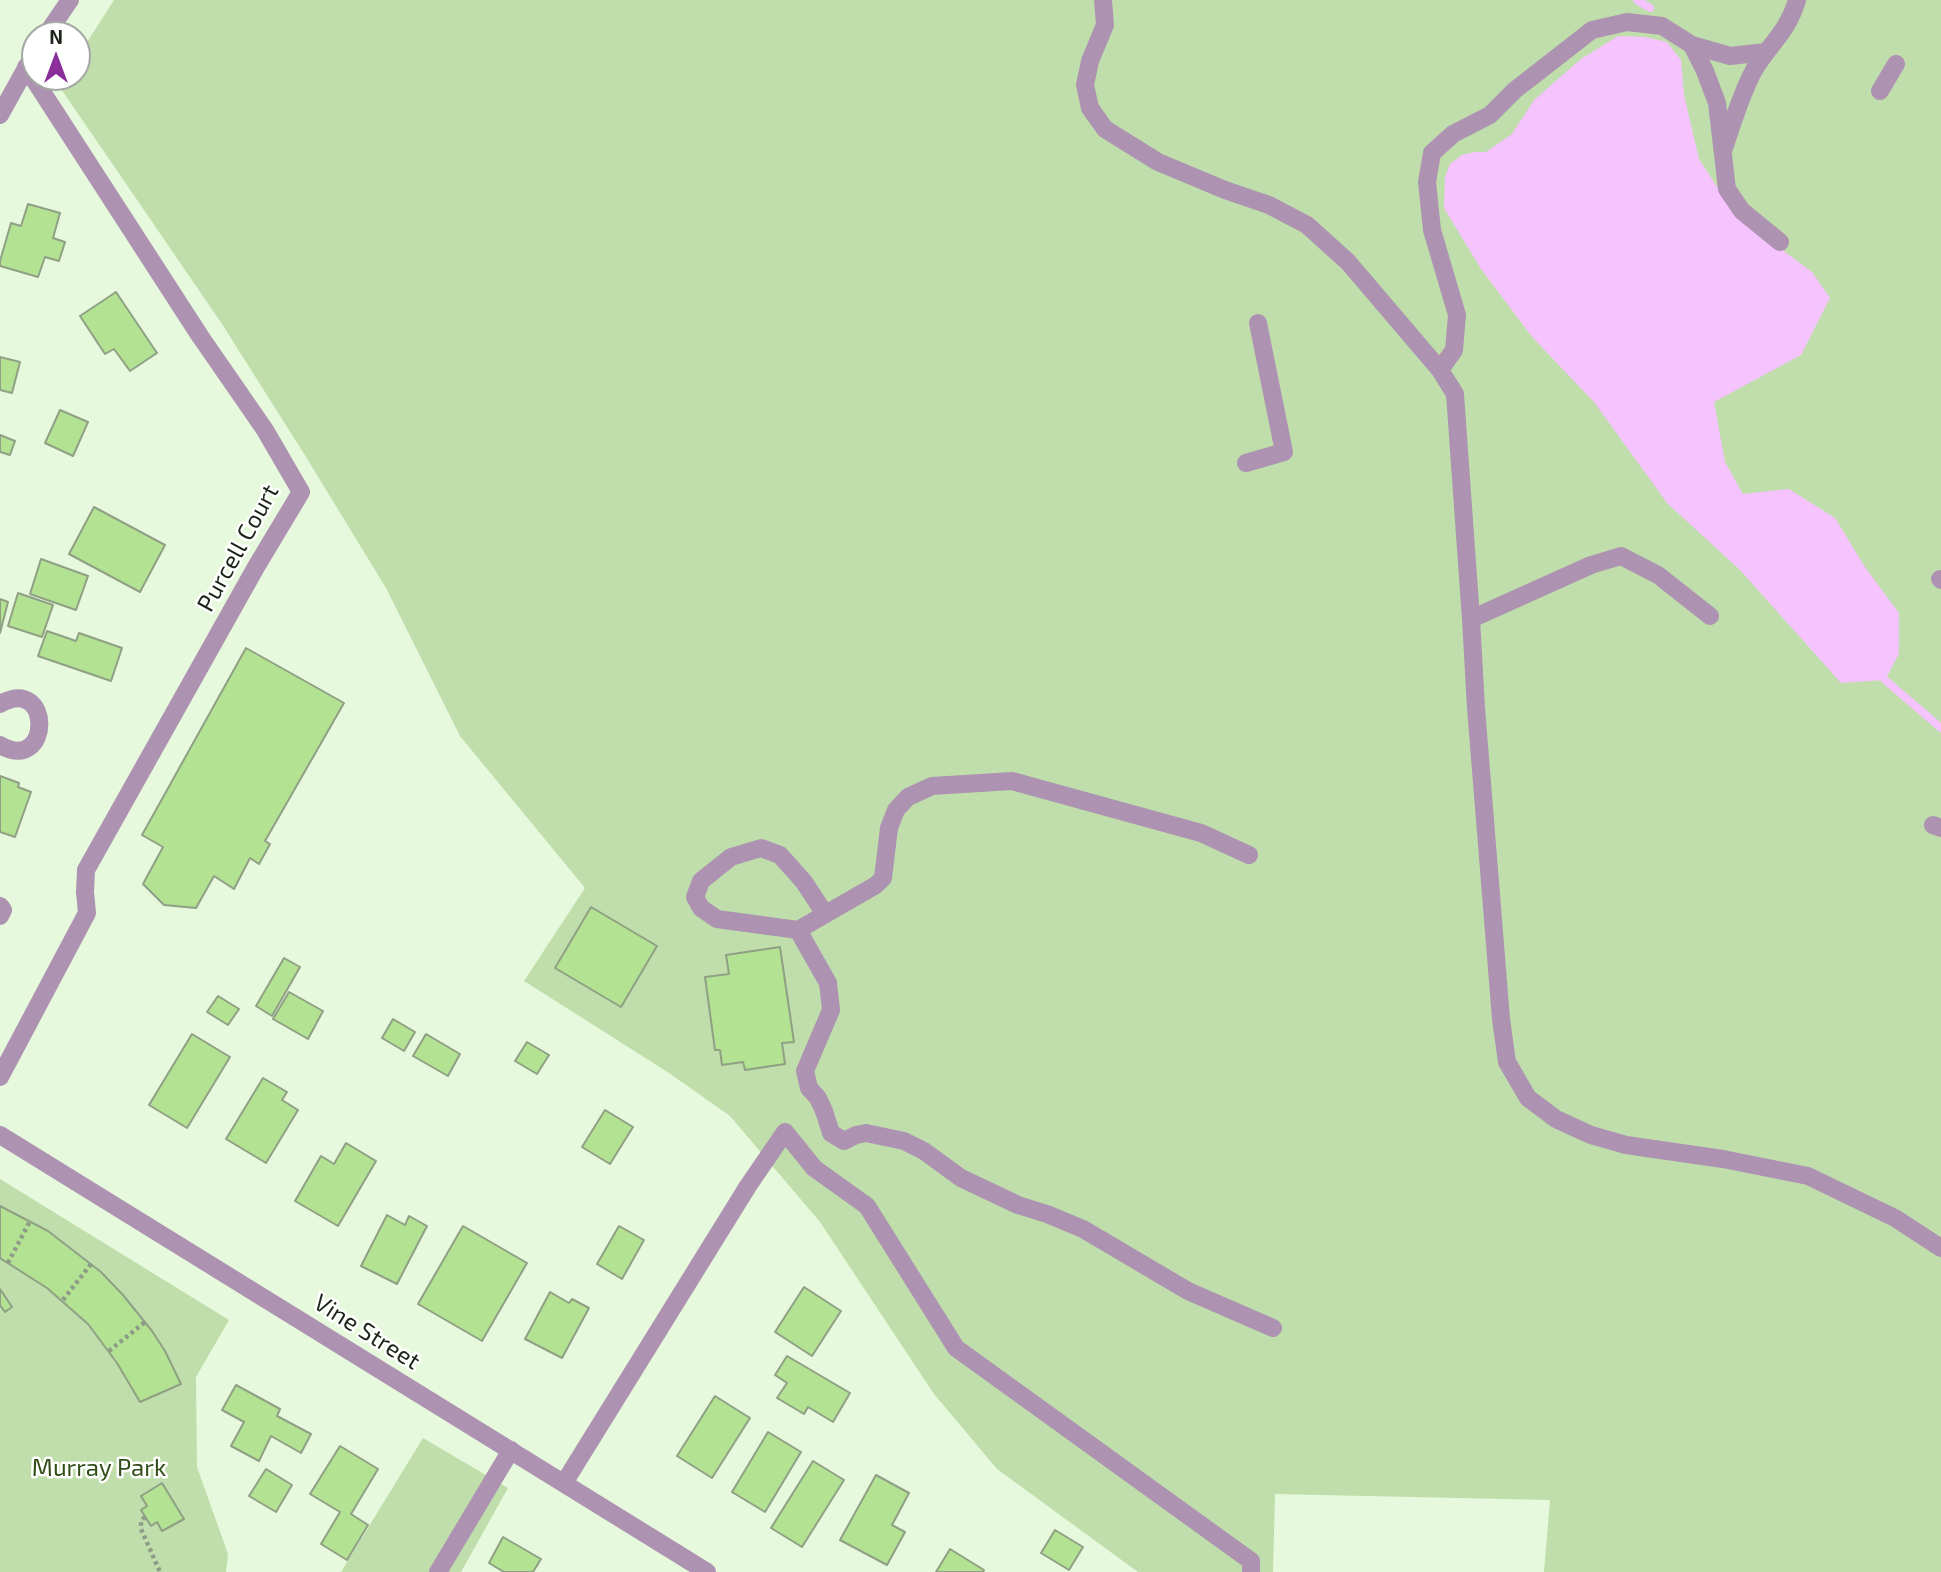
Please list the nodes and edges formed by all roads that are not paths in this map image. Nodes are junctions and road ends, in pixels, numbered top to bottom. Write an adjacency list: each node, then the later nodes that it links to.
1 (71, 0): 4 (street)
2 (1102, 0): 15 (street)
3 (1797, 0): 6 (street)
4 (56, 21)
5 (1692, 45): 6 (street); 12 (street); 15 (street)
6 (1766, 52): 12 (street)
7 (1896, 64): 10 (street)
8 (21, 77): 11 (street)
9 (49, 91): 26 (street, Purcell Court)
10 (1880, 91)
11 (0, 116)
12 (1723, 151): 13 (street)
13 (1780, 242)
14 (1258, 323): 16 (street)
15 (1440, 370): 18 (street)
16 (1246, 463)
17 (1710, 616): 18 (street)
18 (1471, 619): 28 (street)
19 (0, 704): 20 (street)
20 (0, 745)
21 (1249, 855): 23 (street)
22 (0, 906): 24 (street)
23 (825, 914): 25 (street); 25 (street)
24 (0, 916)
25 (798, 930): 29 (street)
26 (0, 1077)
27 (0, 1135): 30 (street, Vine Street)
28 (1941, 1248)
29 (1273, 1328)
30 (511, 1450): 31 (street, Vine Street); 32 (street)
31 (564, 1483): 33 (street, Vine Street); 34 (street)
32 (438, 1572)
33 (707, 1572)
34 (1251, 1572)

